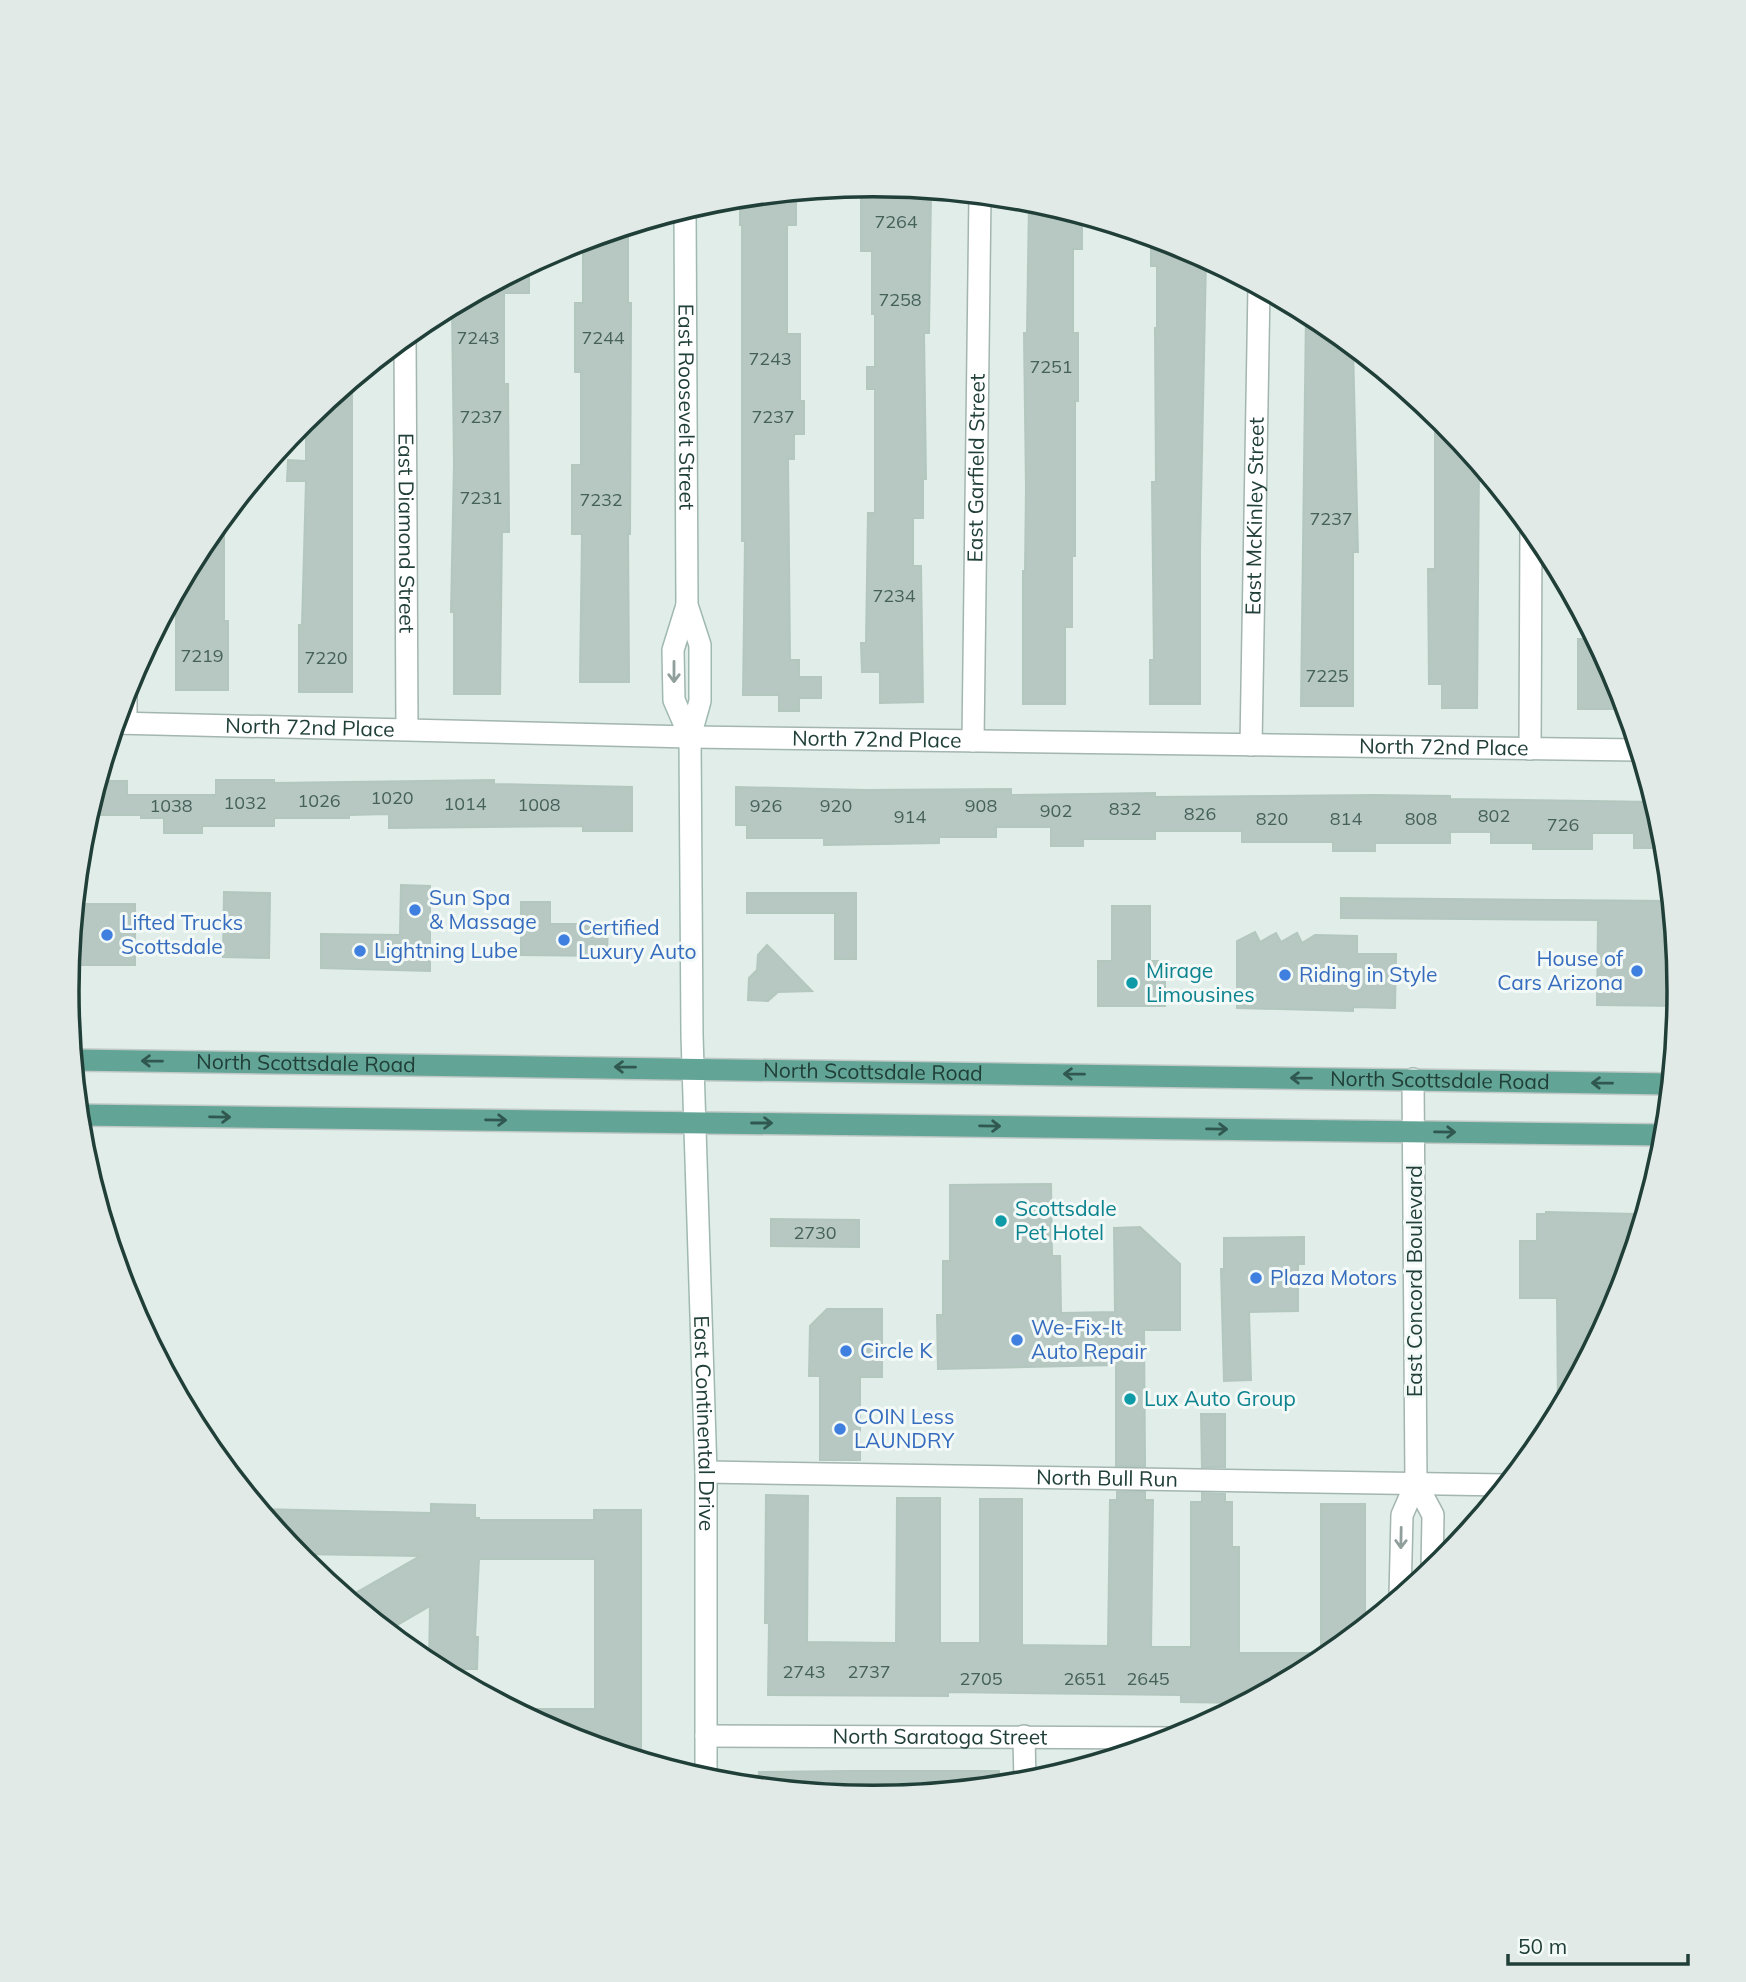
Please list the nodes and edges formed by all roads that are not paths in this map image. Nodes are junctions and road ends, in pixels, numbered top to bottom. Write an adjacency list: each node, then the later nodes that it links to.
1 (980, 204): 9 (street, East Garfield Street)
2 (685, 220): 8 (street, East Roosevelt Street)
3 (1258, 297): 10 (street, East McKinley Street)
4 (405, 350): 7 (street, East Diamond Street)
5 (1531, 547): 11 (street)
6 (126, 723): 7 (street, North 72nd Place)
7 (407, 729): 8 (street, North 72nd Place)
8 (690, 737): 9 (street, North 72nd Place); 14 (street, East Roosevelt Street)
9 (973, 741): 10 (street, North 72nd Place)
10 (1251, 745): 11 (street, North 72nd Place)
11 (1530, 749): 12 (street, North 72nd Place)
12 (1629, 750)
13 (82, 1060): 14 (main road, North Scottsdale Road, one-way to 13)
14 (693, 1068): 15 (main road, North Scottsdale Road, one-way to 14); 18 (street, East Continental Drive)
15 (1413, 1079): 16 (main road, North Scottsdale Road, one-way to 15); 19 (street, East Concord Boulevard)
16 (1661, 1084)
17 (89, 1115): 18 (main road, one-way to 18)
18 (694, 1122): 19 (main road, one-way to 19); 21 (street, East Continental Drive)
19 (1414, 1131): 20 (main road, one-way to 20); 22 (street, East Concord Boulevard)
20 (1654, 1135)
21 (706, 1472): 22 (street, North Bull Run); 26 (street, East Continental Drive)
22 (1416, 1483): 23 (street, North Bull Run); 24 (street, East Concord Boulevard); 25 (street, East Concord Boulevard, one-way to 25)
23 (1495, 1485)
24 (1432, 1556)
25 (1400, 1585)
26 (706, 1736): 27 (street, North Saratoga Street); 29 (street, East Continental Drive)
27 (1024, 1736): 28 (street, North Saratoga Street); 30 (street)
28 (1143, 1738)
29 (706, 1767)
30 (1025, 1771)

